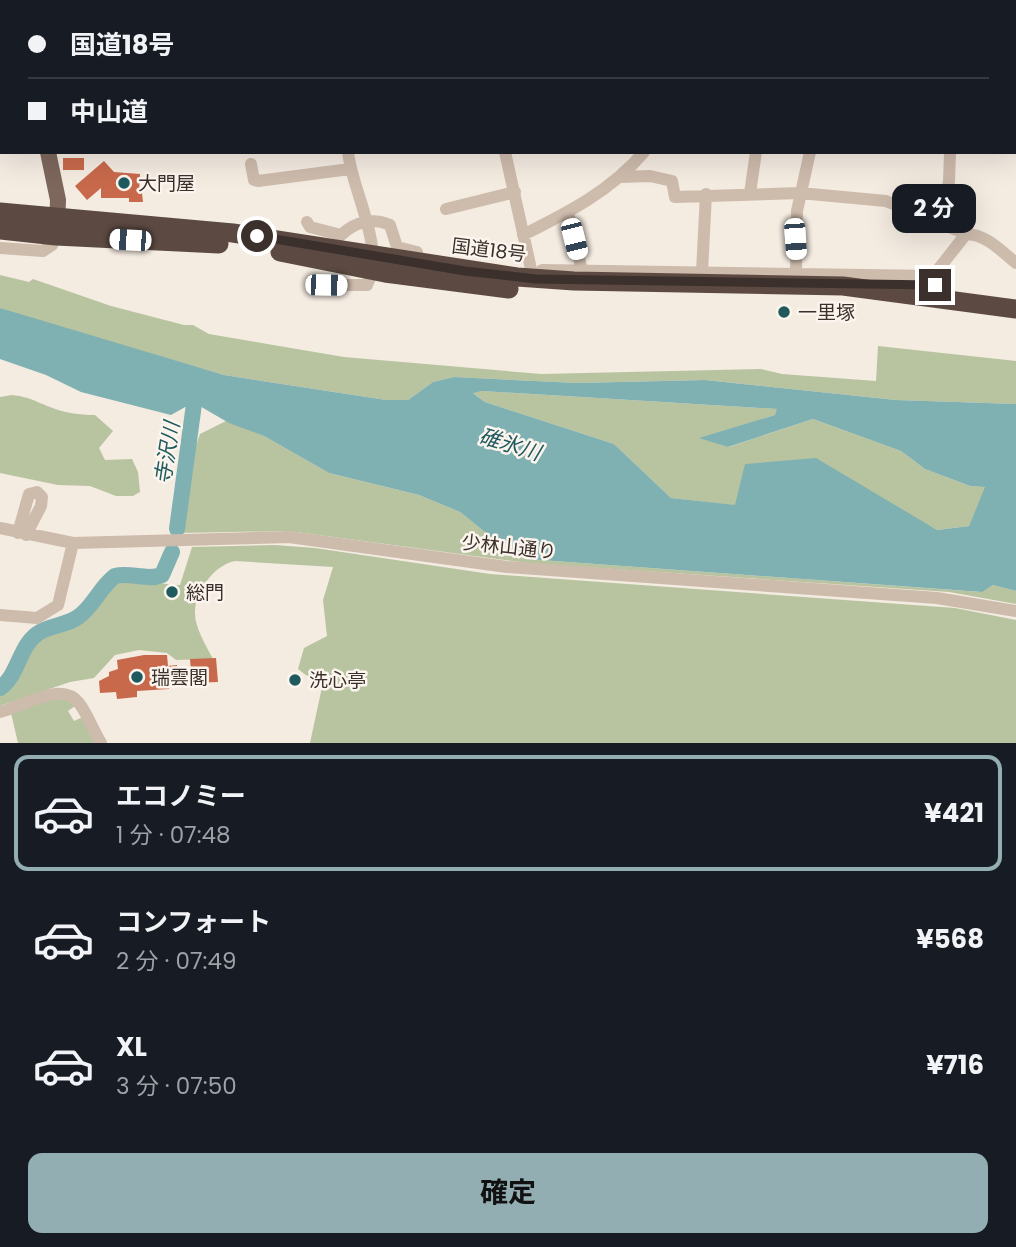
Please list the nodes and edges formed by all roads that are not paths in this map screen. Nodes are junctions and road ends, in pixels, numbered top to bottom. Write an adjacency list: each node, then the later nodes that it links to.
1 (48, 154): 21 (main road)
2 (348, 154): 9 (street)
3 (506, 154): 11 (street)
4 (642, 154): 10 (street)
5 (756, 154): 12 (street)
6 (810, 154): 13 (street)
7 (950, 154): 19 (street)
8 (251, 164): 9 (street)
9 (350, 169): 18 (street)
10 (620, 177): 14 (street); 17 (street)
11 (515, 192): 15 (street); 24 (street)
12 (750, 193): 13 (street); 14 (street)
13 (800, 193): 19 (street); 31 (street)
14 (706, 194): 30 (street)
15 (446, 209)
16 (0, 212): 21 (highway, 国道18号)
17 (568, 212): 24 (street); 29 (street)
18 (368, 221): 20 (street); 26 (street); 28 (street)
19 (938, 221): 23 (street)
20 (307, 222)
21 (57, 227): 22 (highway, 国道18号); 25 (street); 26 (highway, 国道18号)
22 (0, 230)
23 (966, 233): 27 (street); 33 (street)
24 (523, 235): 28 (street)
25 (0, 247)
26 (372, 262): 32 (street); 33 (highway, 国道18号); 36 (highway, 国道18号)
27 (1016, 263)
28 (531, 269): 29 (street)
29 (582, 271): 30 (street)
30 (702, 272): 31 (street)
31 (796, 272): 33 (street)
32 (326, 285)
33 (936, 286): 34 (highway); 35 (highway, 国道18号)
34 (1016, 298)
35 (1016, 309)
36 (1016, 322)
37 (0, 528): 38 (street, 少林山通り)
38 (73, 543): 39 (street, 少林山通り); 40 (street)
39 (1016, 611)
40 (0, 615)
41 (0, 712): 42 (street)
42 (101, 743)

